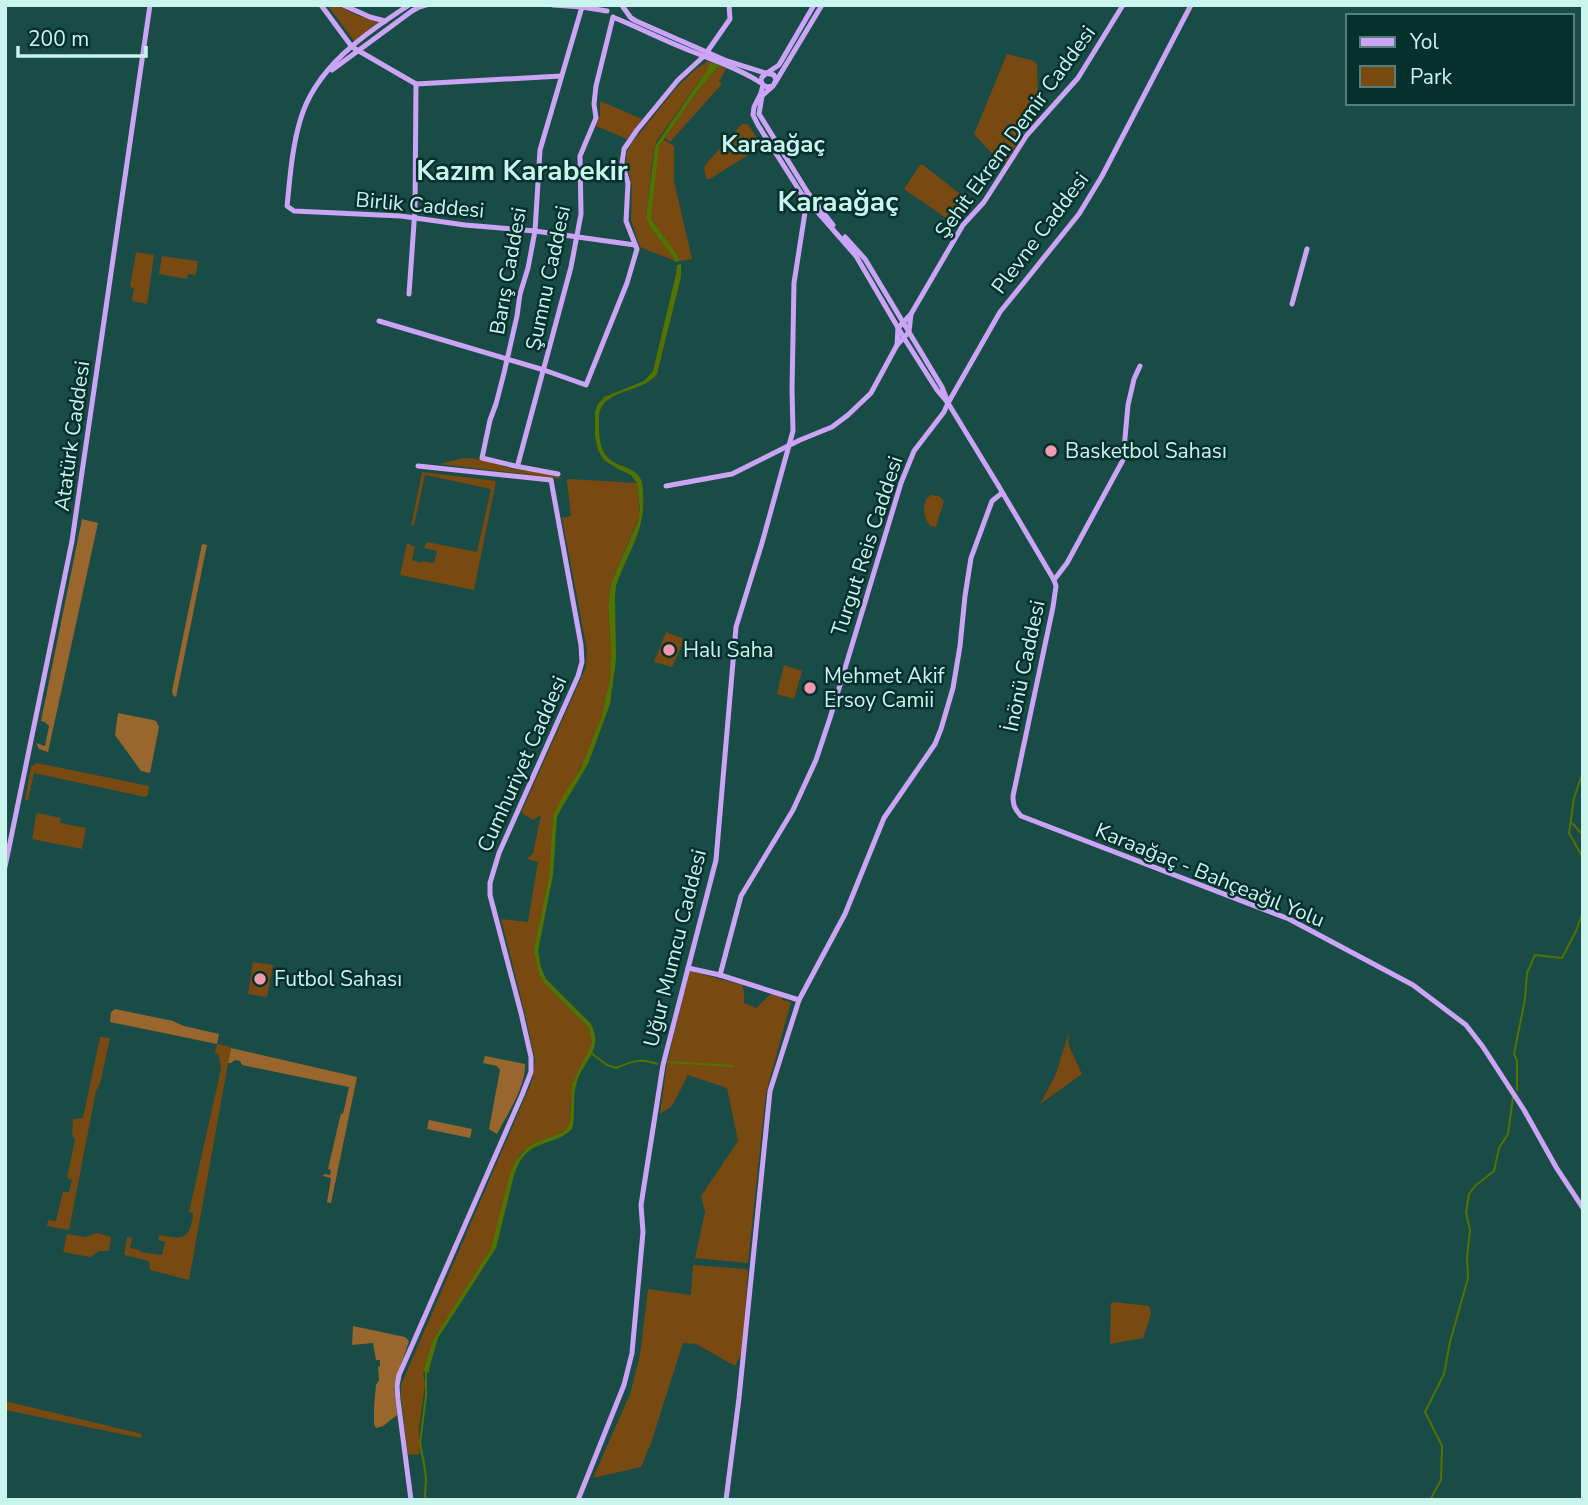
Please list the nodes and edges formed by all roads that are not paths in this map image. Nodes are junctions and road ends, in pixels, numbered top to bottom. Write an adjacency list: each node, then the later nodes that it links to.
1 (150, 5): 52 (street, Atatürk Caddesi)
2 (321, 5): 17 (street)
3 (343, 5): 16 (street)
4 (409, 5): 16 (street)
5 (553, 5): 13 (street)
6 (729, 5): 18 (street)
7 (814, 5): 20 (street)
8 (822, 5): 24 (street)
9 (1123, 5): 34 (street, Şehit Ekrem Demir Caddesi)
10 (1191, 5): 43 (street, Plevne Caddesi)
11 (422, 6): 17 (street)
12 (623, 6): 15 (street); 18 (street)
13 (582, 7): 14 (street); 21 (street, Barış Caddesi)
14 (608, 8): 15 (street)
15 (614, 17): 18 (street); 29 (street, Şumnu Caddesi)
16 (385, 21): 17 (street)
17 (354, 49): 22 (street); 27 (street, Birlik Caddesi)
18 (709, 55): 19 (street); 30 (street)
19 (726, 62): 20 (street); 23 (street)
20 (766, 73): 23 (street); 24 (street)
21 (561, 76): 22 (street); 28 (street, Barış Caddesi)
22 (416, 84): 27 (street)
23 (762, 84): 24 (street); 26 (street, İnönü Caddesi)
24 (774, 85): 25 (street, İnönü Caddesi)
25 (808, 193): 26 (street, Uğur Mumcu Caddesi); 36 (street, İnönü Caddesi)
26 (808, 201): 36 (street, İnönü Caddesi); 44 (street, Uğur Mumcu Caddesi)
27 (414, 218): 28 (street, Birlik Caddesi); 32 (street)
28 (535, 231): 29 (street, Birlik Caddesi); 40 (street, Barış Caddesi)
29 (576, 238): 30 (street, Birlik Caddesi); 42 (street, Şumnu Caddesi)
30 (635, 245): 42 (street)
31 (1307, 249): 33 (street)
32 (409, 294)
33 (1292, 304)
34 (911, 314): 36 (street, Şehit Ekrem Demir Caddesi); 37 (street)
35 (379, 321): 40 (street)
36 (901, 326): 37 (street, İnönü Caddesi); 38 (street, İnönü Caddesi); 39 (street)
37 (909, 332): 38 (street); 43 (street, İnönü Caddesi)
38 (904, 338): 39 (street); 43 (street, İnönü Caddesi)
39 (897, 345): 44 (street)
40 (507, 359): 42 (street); 47 (street, Barış Caddesi)
41 (1140, 366): 50 (street)
42 (544, 370): 45 (street, Şumnu Caddesi)
43 (948, 403): 49 (street, İnönü Caddesi); 54 (street, Turgut Reis Caddesi)
44 (789, 446): 48 (street); 53 (street, Uğur Mumcu Caddesi)
45 (518, 464)
46 (418, 466): 57 (street, Cumhuriyet Caddesi)
47 (558, 474)
48 (666, 486)
49 (1002, 493): 50 (street, İnönü Caddesi); 55 (street)
50 (1054, 580): 51 (street, İnönü Caddesi)
51 (1013, 796): 56 (street, Karaağaç - Bahçeağıl Yolu)
52 (5, 867)
53 (688, 968): 54 (street); 58 (street, Uğur Mumcu Caddesi)
54 (720, 975): 55 (street)
55 (799, 1000): 59 (street)
56 (1583, 1208)
57 (411, 1500)
58 (578, 1500)
59 (726, 1500)

